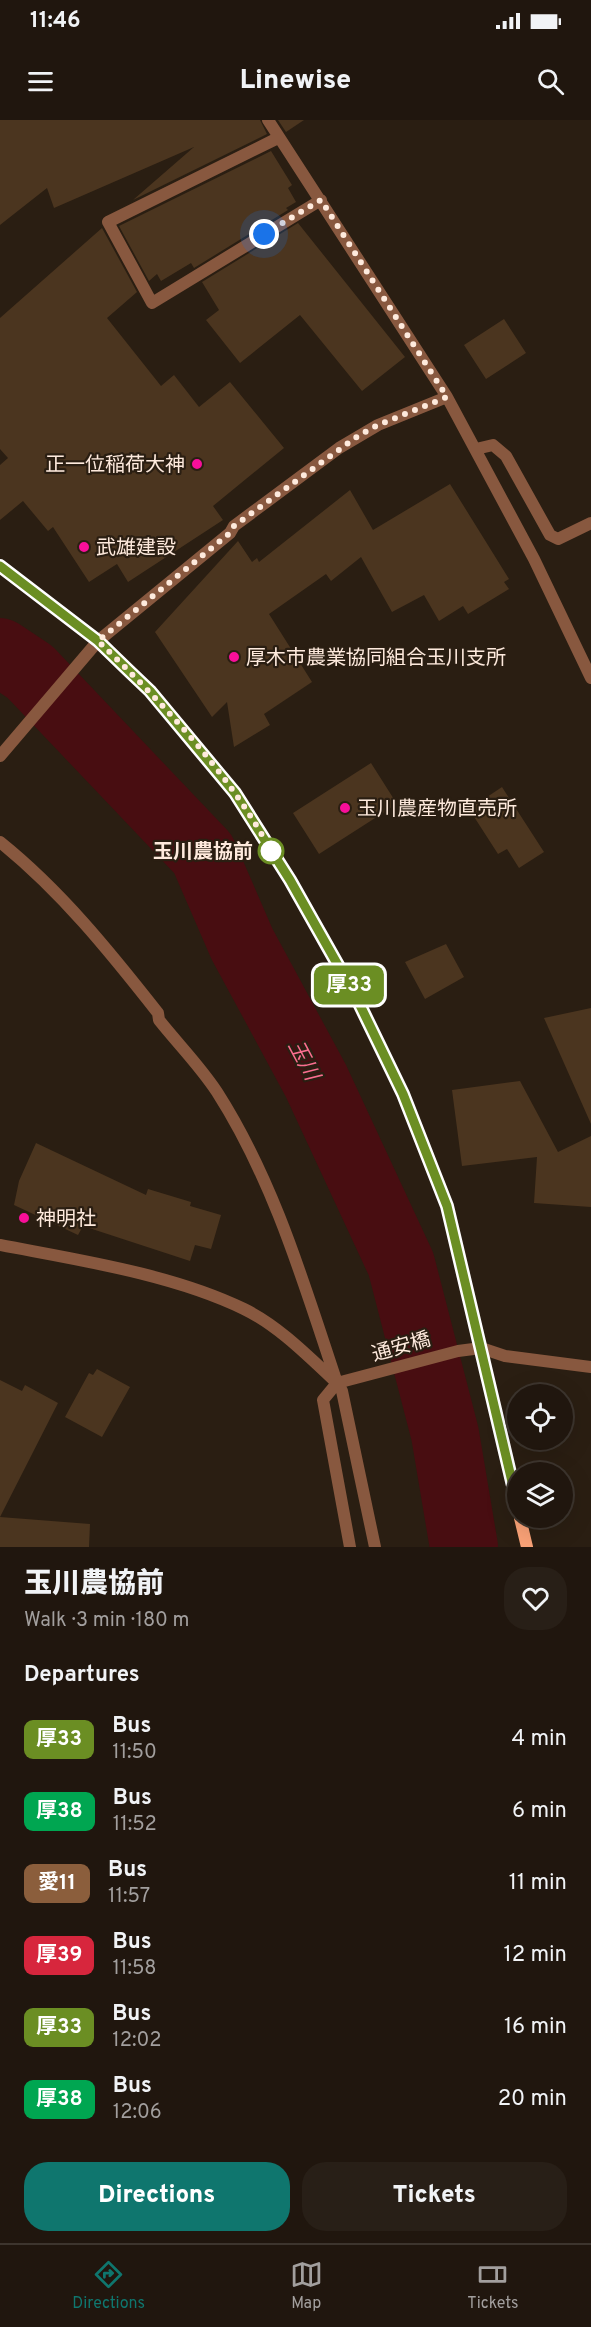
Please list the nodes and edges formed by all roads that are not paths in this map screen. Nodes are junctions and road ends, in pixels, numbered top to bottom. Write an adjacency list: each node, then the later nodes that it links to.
1 (268, 120): 2 (street)
2 (278, 138): 3 (street); 3 (street)
3 (321, 200): 4 (street)
4 (447, 397): 5 (street); 8 (street)
5 (476, 449): 6 (street); 9 (street)
6 (591, 523)
7 (0, 566): 8 (street)
8 (98, 641): 10 (street); 13 (street)
9 (591, 678)
10 (0, 756)
11 (0, 842): 15 (street)
12 (0, 1245): 15 (street)
13 (481, 1348): 14 (street); 15 (street, 通安橋); 16 (street)
14 (591, 1367)
15 (337, 1383): 18 (street); 19 (street)
16 (508, 1462)
17 (522, 1528): 20 (street)
18 (350, 1547)
19 (375, 1547)
20 (527, 1547)

